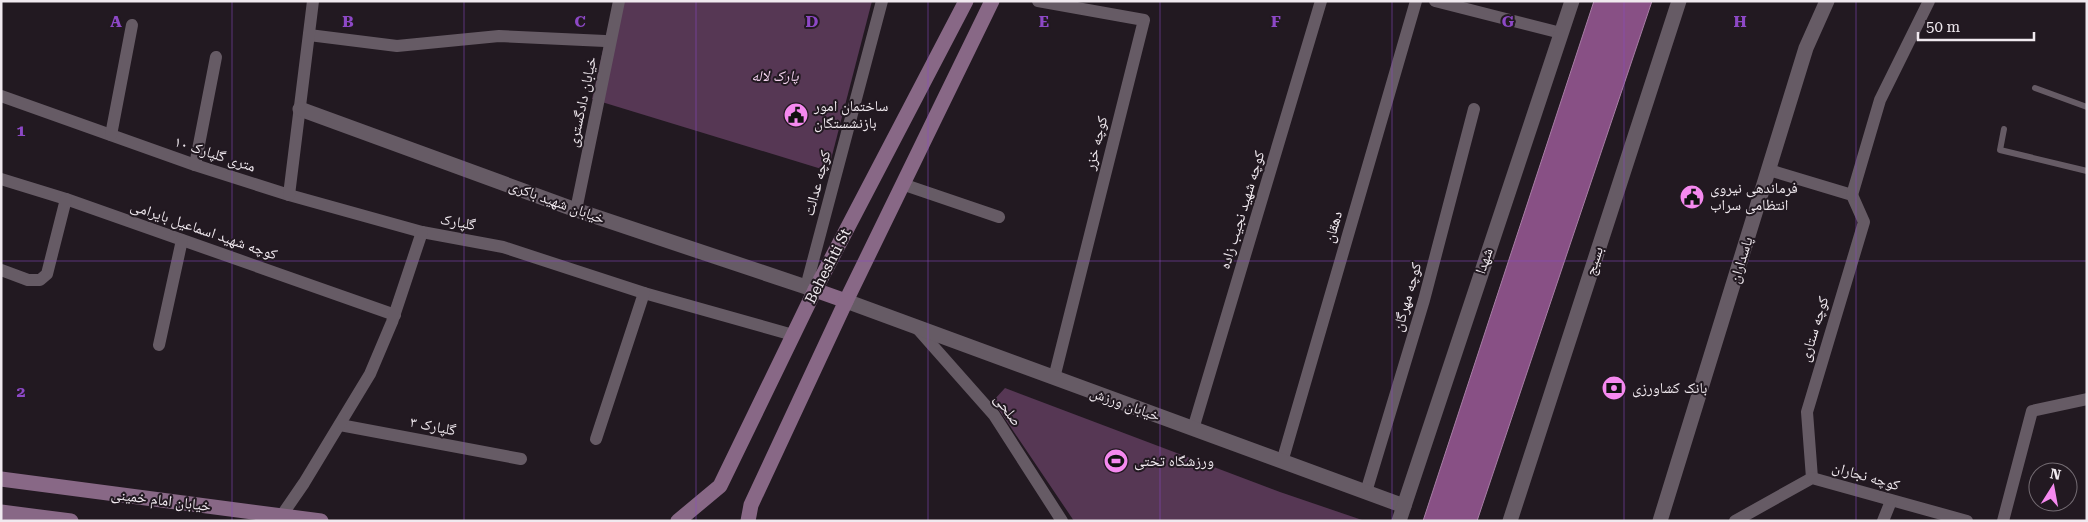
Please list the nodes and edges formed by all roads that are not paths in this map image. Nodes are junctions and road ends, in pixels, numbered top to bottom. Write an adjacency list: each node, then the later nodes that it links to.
1 (313, 1): 16 (street)
2 (619, 1): 34 (street, خیابان دادگستری)
3 (882, 1): 39 (street, کوچه عدالت)
4 (966, 1): 39 (main road, Beheshti St)
5 (992, 1): 30 (main road, Beheshti St)
6 (1038, 1): 46 (street, کوچه خزر)
7 (1321, 1): 49 (street, کوچه شهید نجیب زاده)
8 (1416, 1): 52 (street, دهقان)
9 (1435, 1): 15 (street)
10 (1572, 1): 15 (street, شهدا)
11 (1679, 1): 67 (street, بسیج)
12 (1827, 1): 27 (street, پاسداران)
13 (1929, 1): 32 (street)
14 (132, 25): 25 (street)
15 (1561, 33): 57 (street, شهدا)
16 (309, 35): 17 (street); 22 (street)
17 (605, 41)
18 (216, 57): 26 (street)
19 (2035, 88): 21 (lane)
20 (1, 96): 25 (street, ۱۰ متری گلپارک)
21 (2087, 107)
22 (300, 109): 31 (street); 34 (street, خیابان شهید باکری)
23 (1474, 109): 55 (street, کوچه مهرگان)
24 (2004, 129): 28 (lane)
25 (111, 135): 26 (street, ۱۰ متری گلپارک)
26 (195, 165): 31 (street, ۱۰ متری گلپارک)
27 (1768, 170): 32 (street); 68 (street, پاسداران)
28 (2087, 171)
29 (1, 179): 33 (street, کوچه شهید اسماعیل بایرامی)
30 (902, 184): 35 (street); 41 (main road, Beheshti St)
31 (289, 195): 36 (street, ۱۰ متری گلپارک)
32 (1852, 195): 53 (street, کوچه ستاری)
33 (66, 199): 37 (street, کوچه شهید اسماعیل بایرامی); 38 (street)
34 (576, 210): 39 (street, خیابان شهید باکری)
35 (999, 217)
36 (422, 232): 40 (street, گلپارک); 42 (street, گلپارک)
37 (182, 240): 42 (street, کوچه شهید اسماعیل بایرامی); 45 (street)
38 (1, 270)
39 (811, 288): 41 (main road); 44 (main road, Beheshti St)
40 (644, 293): 44 (street, گلپارک); 50 (street)
41 (846, 301): 43 (street, خیابان ورزش); 64 (main road, Beheshti St)
42 (395, 315): 48 (street, گلپارک)
43 (917, 328): 46 (street, خیابان ورزش); 65 (street, صلحی)
44 (793, 336): 63 (main road, Beheshti St)
45 (160, 345)
46 (1054, 378): 49 (street, خیابان ورزش)
47 (2087, 399): 71 (street)
48 (340, 425): 51 (street, گلپارک ۳); 59 (street, گلپارک)
49 (1193, 429): 52 (street, خیابان ورزش)
50 (596, 439)
51 (521, 459)
52 (1282, 462): 55 (street, خیابان ورزش)
53 (1812, 478): 56 (street, کوچه نجاران); 60 (street, کوچه نجاران)
54 (1, 479): 59 (main road, خیابان امام خمینی)
55 (1366, 492): 57 (street, خیابان ورزش)
56 (1891, 500): 69 (street); 70 (street, کوچه نجاران)
57 (1404, 506): 66 (street, شهدا)
58 (1, 512): 61 (main road)
59 (282, 515): 62 (main road, خیابان امام خمینی)
60 (1739, 520)
61 (71, 521)
62 (321, 521)
63 (678, 521)
64 (748, 521)
65 (1062, 521)
66 (1399, 521)
67 (1510, 521)
68 (1660, 521)
69 (1884, 521)
70 (1967, 521)
71 (2003, 521)

